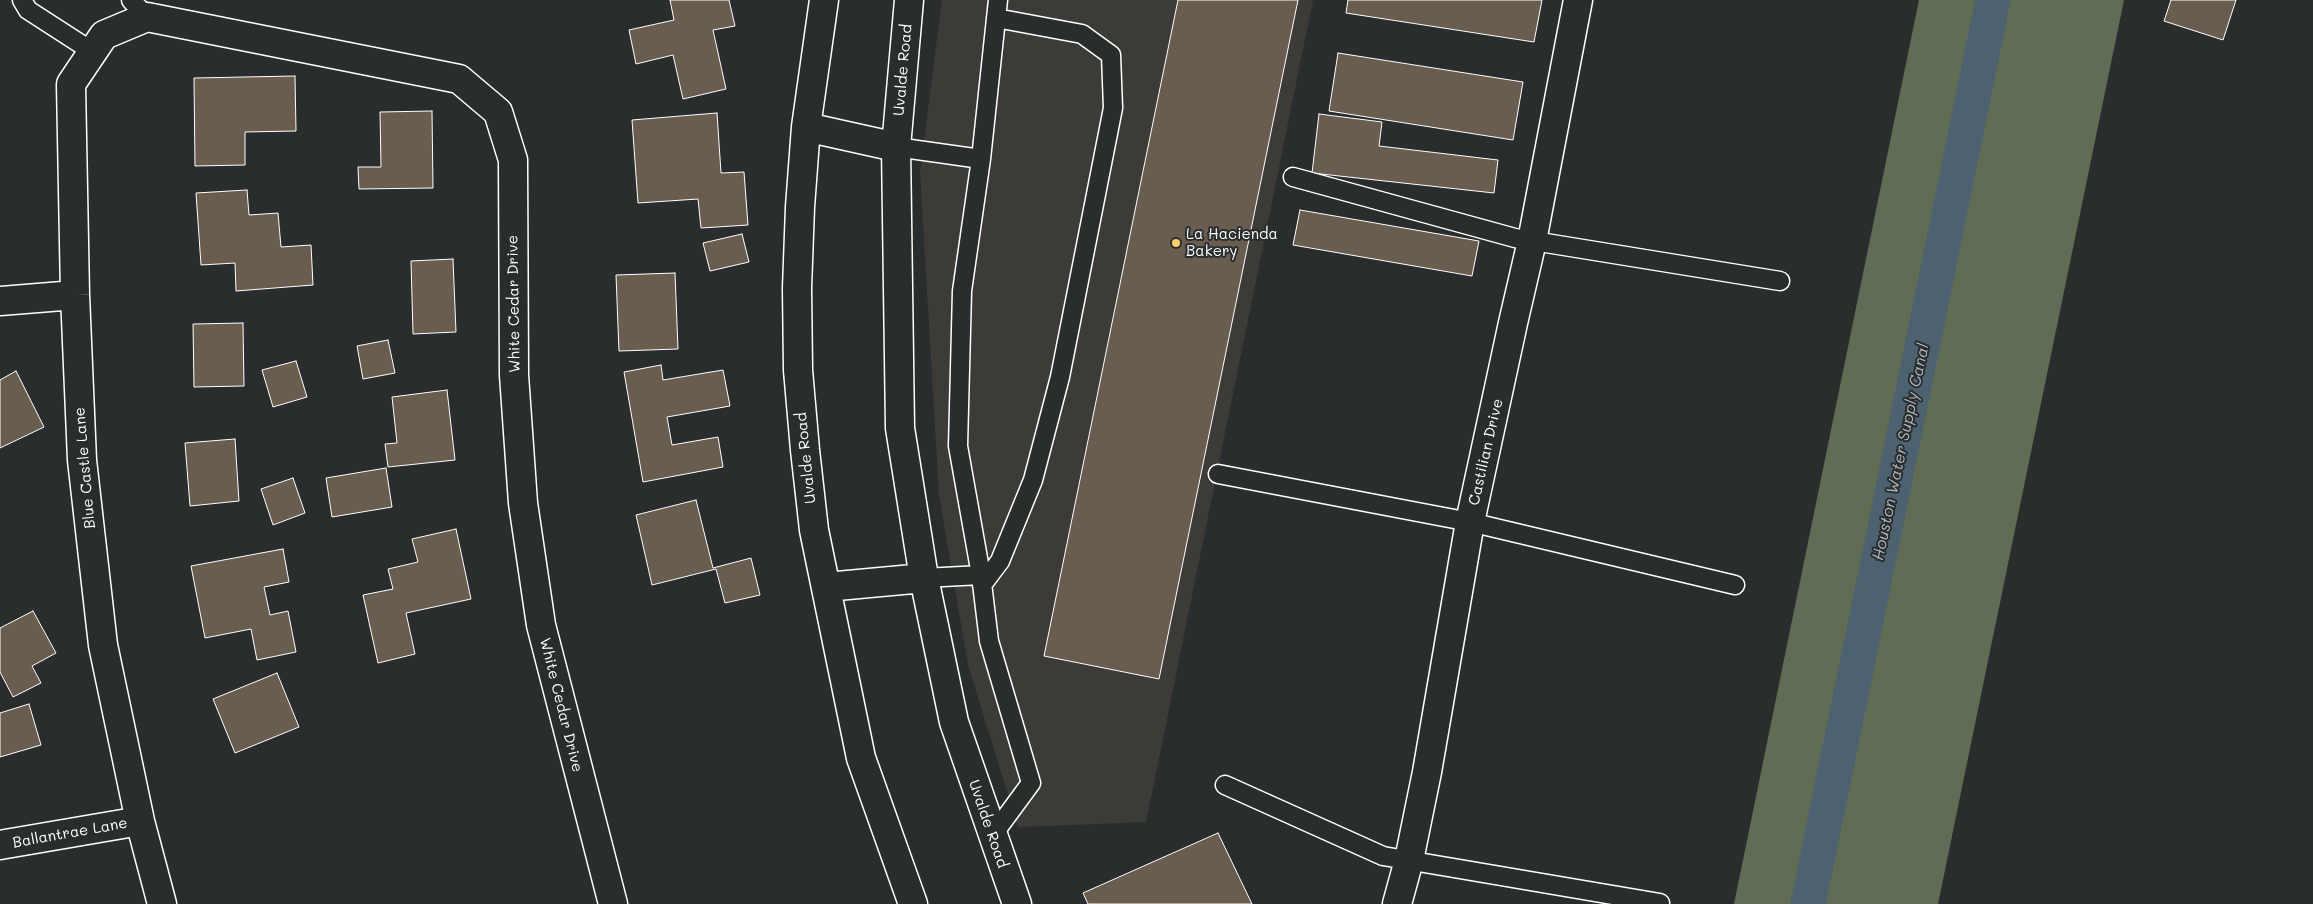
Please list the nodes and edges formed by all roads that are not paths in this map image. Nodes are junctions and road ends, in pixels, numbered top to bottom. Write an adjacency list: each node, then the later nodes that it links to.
1 (22, 0): 7 (lane)
2 (824, 0): 8 (street, Uvalde Road)
3 (909, 0): 9 (street, Uvalde Road)
4 (1578, 0): 12 (street, Castilian Drive)
5 (139, 8): 7 (street, White Cedar Drive); 29 (street, White Cedar Drive)
6 (997, 9): 10 (lane); 19 (lane)
7 (98, 43): 14 (street, Blue Castle Lane)
8 (806, 127): 9 (street); 21 (street, Uvalde Road)
9 (896, 147): 10 (lane); 18 (street, Uvalde Road)
10 (981, 159): 19 (lane)
11 (1293, 177): 12 (lane)
12 (1532, 241): 13 (lane); 17 (street, Castilian Drive)
13 (1780, 281)
14 (75, 295): 15 (street); 23 (street, Blue Castle Lane)
15 (0, 301)
16 (1218, 474): 17 (lane)
17 (1470, 522): 20 (lane); 26 (street, Castilian Drive)
18 (924, 578): 19 (lane); 21 (street); 24 (street, Uvalde Road)
19 (982, 580): 24 (lane)
20 (1735, 585)
21 (826, 587): 30 (street, Uvalde Road)
22 (1225, 785): 26 (lane)
23 (140, 821): 25 (street, Ballantrae Lane); 28 (street, Blue Castle Lane)
24 (992, 836): 31 (street, Uvalde Road)
25 (0, 845)
26 (1409, 860): 27 (lane); 32 (street, Castilian Drive)
27 (1660, 903)
28 (162, 904)
29 (613, 904)
30 (914, 904)
31 (1017, 904)
32 (1397, 904)

